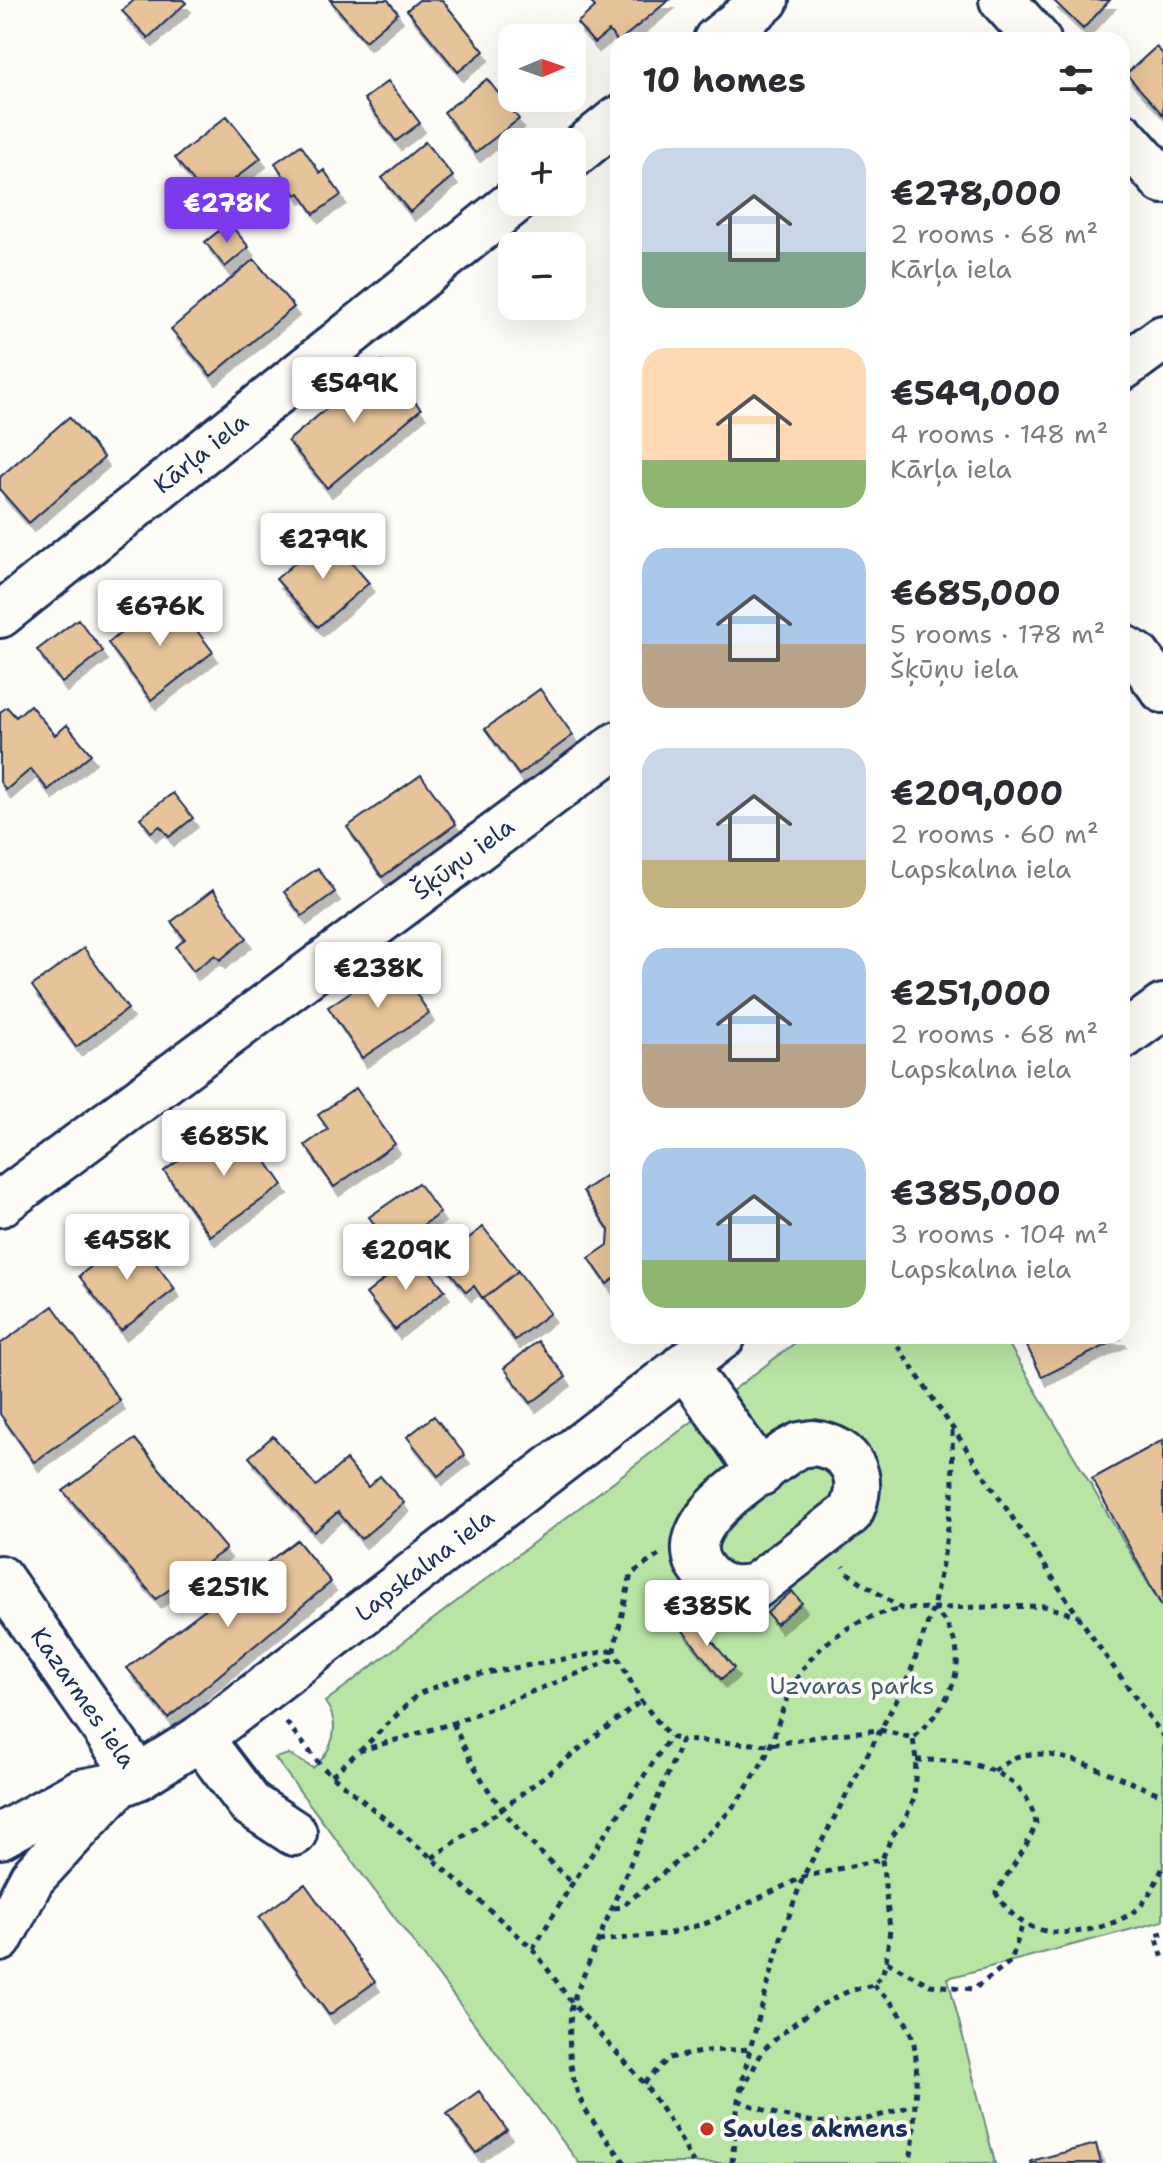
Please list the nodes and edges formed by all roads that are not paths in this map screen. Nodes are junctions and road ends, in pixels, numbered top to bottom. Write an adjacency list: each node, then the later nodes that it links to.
1 (766, 0): 3 (street)
2 (1002, 0): 4 (street)
3 (726, 32)
4 (1031, 32)
5 (610, 125): 7 (street)
6 (1130, 144): 8 (street)
7 (586, 145)
8 (1163, 181)
9 (498, 215): 12 (street, Kārļa iela)
10 (1163, 338): 11 (street)
11 (1130, 362)
12 (0, 615)
13 (1130, 651): 14 (street)
14 (1163, 690)
15 (610, 750): 18 (street, Šķūņu iela)
16 (1163, 1007): 17 (street)
17 (1130, 1031)
18 (0, 1204)
19 (712, 1344): 20 (street, Lapskalna iela)
20 (684, 1365): 21 (street); 23 (street, Lapskalna iela)
21 (761, 1473): 21 (street)
22 (0, 1578): 24 (street, Kazarmes iela)
23 (200, 1738): 24 (street, Lapskalna iela); 25 (street)
24 (128, 1781): 26 (street, Lapskalna iela); 27 (street, Lapskalna iela)
25 (294, 1833)
26 (0, 1836)
27 (0, 1939)

